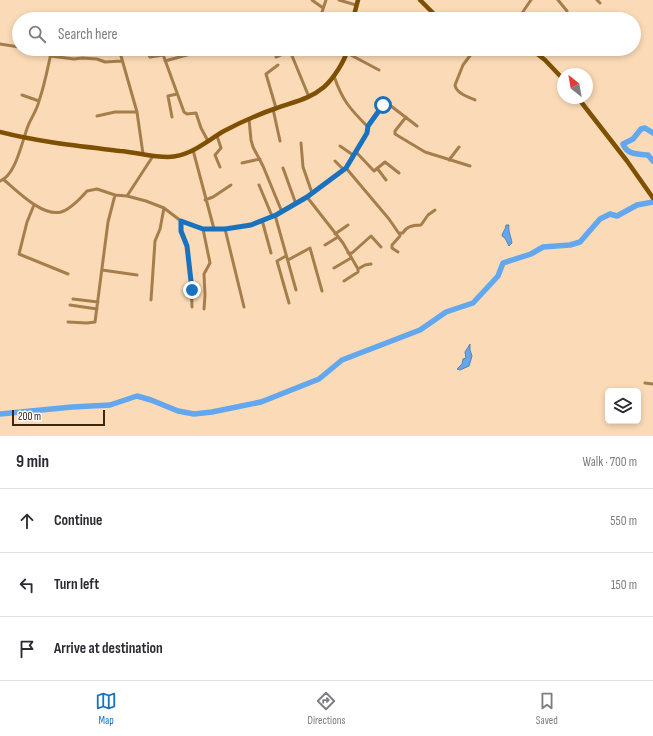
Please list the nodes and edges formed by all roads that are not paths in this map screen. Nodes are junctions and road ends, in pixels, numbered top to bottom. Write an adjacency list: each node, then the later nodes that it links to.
1 (312, 0): 10 (street)
2 (326, 0): 10 (street)
3 (340, 0): 8 (street)
4 (420, 0): 14 (street)
5 (558, 0): 11 (street)
6 (597, 0): 9 (street)
7 (529, 1): 15 (street)
8 (357, 2): 13 (street)
9 (600, 3)
10 (323, 8): 12 (street)
11 (567, 11)
12 (322, 12)
13 (355, 12)
14 (432, 12)
15 (522, 12)
16 (0, 44): 17 (street)
17 (12, 46)
18 (50, 56): 27 (street); 37 (street)
19 (121, 56): 27 (street)
20 (163, 56): 28 (street)
21 (183, 56): 28 (street)
22 (292, 56): 35 (street)
23 (344, 56): 32 (street)
24 (356, 56): 30 (street)
25 (470, 56): 36 (street)
26 (540, 56): 31 (street)
27 (122, 61): 40 (street)
28 (165, 61): 33 (street)
29 (278, 65): 39 (street)
30 (380, 70)
31 (557, 73)
32 (334, 76): 35 (street); 45 (street)
33 (177, 94): 42 (street); 51 (street)
34 (22, 95): 37 (street)
35 (309, 97): 39 (street)
36 (475, 100)
37 (39, 101): 49 (street)
38 (583, 104): 78 (street)
39 (275, 108): 44 (street); 50 (street)
40 (137, 112): 41 (street); 57 (street)
41 (97, 116)
42 (172, 117)
43 (406, 117): 45 (street); 46 (street); 61 (street)
44 (249, 119): 48 (street); 60 (street)
45 (368, 126): 56 (street)
46 (417, 126)
47 (0, 132): 49 (street)
48 (217, 136): 51 (street); 65 (street)
49 (24, 138): 57 (street); 70 (street)
50 (280, 141)
51 (208, 142): 55 (street)
52 (301, 143): 74 (street)
53 (340, 146): 59 (street)
54 (459, 147): 61 (street)
55 (193, 150): 58 (street); 79 (street)
56 (356, 152): 59 (street); 67 (street)
57 (143, 154): 58 (street)
58 (153, 156): 76 (street)
59 (353, 156): 68 (street)
60 (260, 159): 63 (street); 84 (street)
61 (449, 160): 64 (street)
62 (335, 161): 68 (street)
63 (242, 163)
64 (470, 166)
65 (220, 167)
66 (284, 168): 80 (street)
67 (377, 168): 69 (street); 71 (street)
68 (345, 169): 74 (street); 92 (street)
69 (399, 173)
70 (2, 180): 81 (street)
71 (386, 180)
72 (231, 185): 79 (street)
73 (259, 185): 85 (street)
74 (312, 193): 77 (street)
75 (115, 195): 76 (street); 81 (street); 105 (street)
76 (127, 196): 82 (street)
77 (307, 197): 80 (street); 93 (street)
78 (653, 198)
79 (206, 200): 90 (street)
80 (296, 204): 84 (street)
81 (34, 205): 106 (street)
82 (164, 208): 87 (street); 112 (street)
83 (435, 210): 92 (street)
84 (282, 212): 85 (street)
85 (274, 216): 86 (street); 99 (street)
86 (262, 220): 91 (street); 97 (street)
87 (181, 221): 89 (street); 116 (street)
88 (348, 225): 93 (street)
89 (203, 229): 90 (street); 119 (street)
90 (214, 229): 91 (street)
91 (225, 229): 117 (street)
92 (399, 233): 96 (street)
93 (336, 235): 94 (street); 98 (street)
94 (325, 245)
95 (381, 247): 98 (street)
96 (398, 252)
97 (271, 253)
98 (348, 253): 100 (street)
99 (286, 256): 101 (street); 114 (street)
100 (351, 258): 103 (street); 104 (street)
101 (288, 260): 109 (street); 110 (street)
102 (372, 264): 104 (street)
103 (334, 268)
104 (358, 269): 108 (street)
105 (102, 270): 107 (street); 113 (street)
106 (68, 274)
107 (137, 275)
108 (344, 281)
109 (296, 290)
110 (322, 291)
111 (73, 299): 113 (street)
112 (151, 300)
113 (98, 302): 118 (street)
114 (289, 303)
115 (70, 305): 118 (street)
116 (192, 307)
117 (244, 307)
118 (96, 308): 120 (street)
119 (204, 309)
120 (68, 322)
121 (645, 383): 122 (street)
122 (653, 384)

